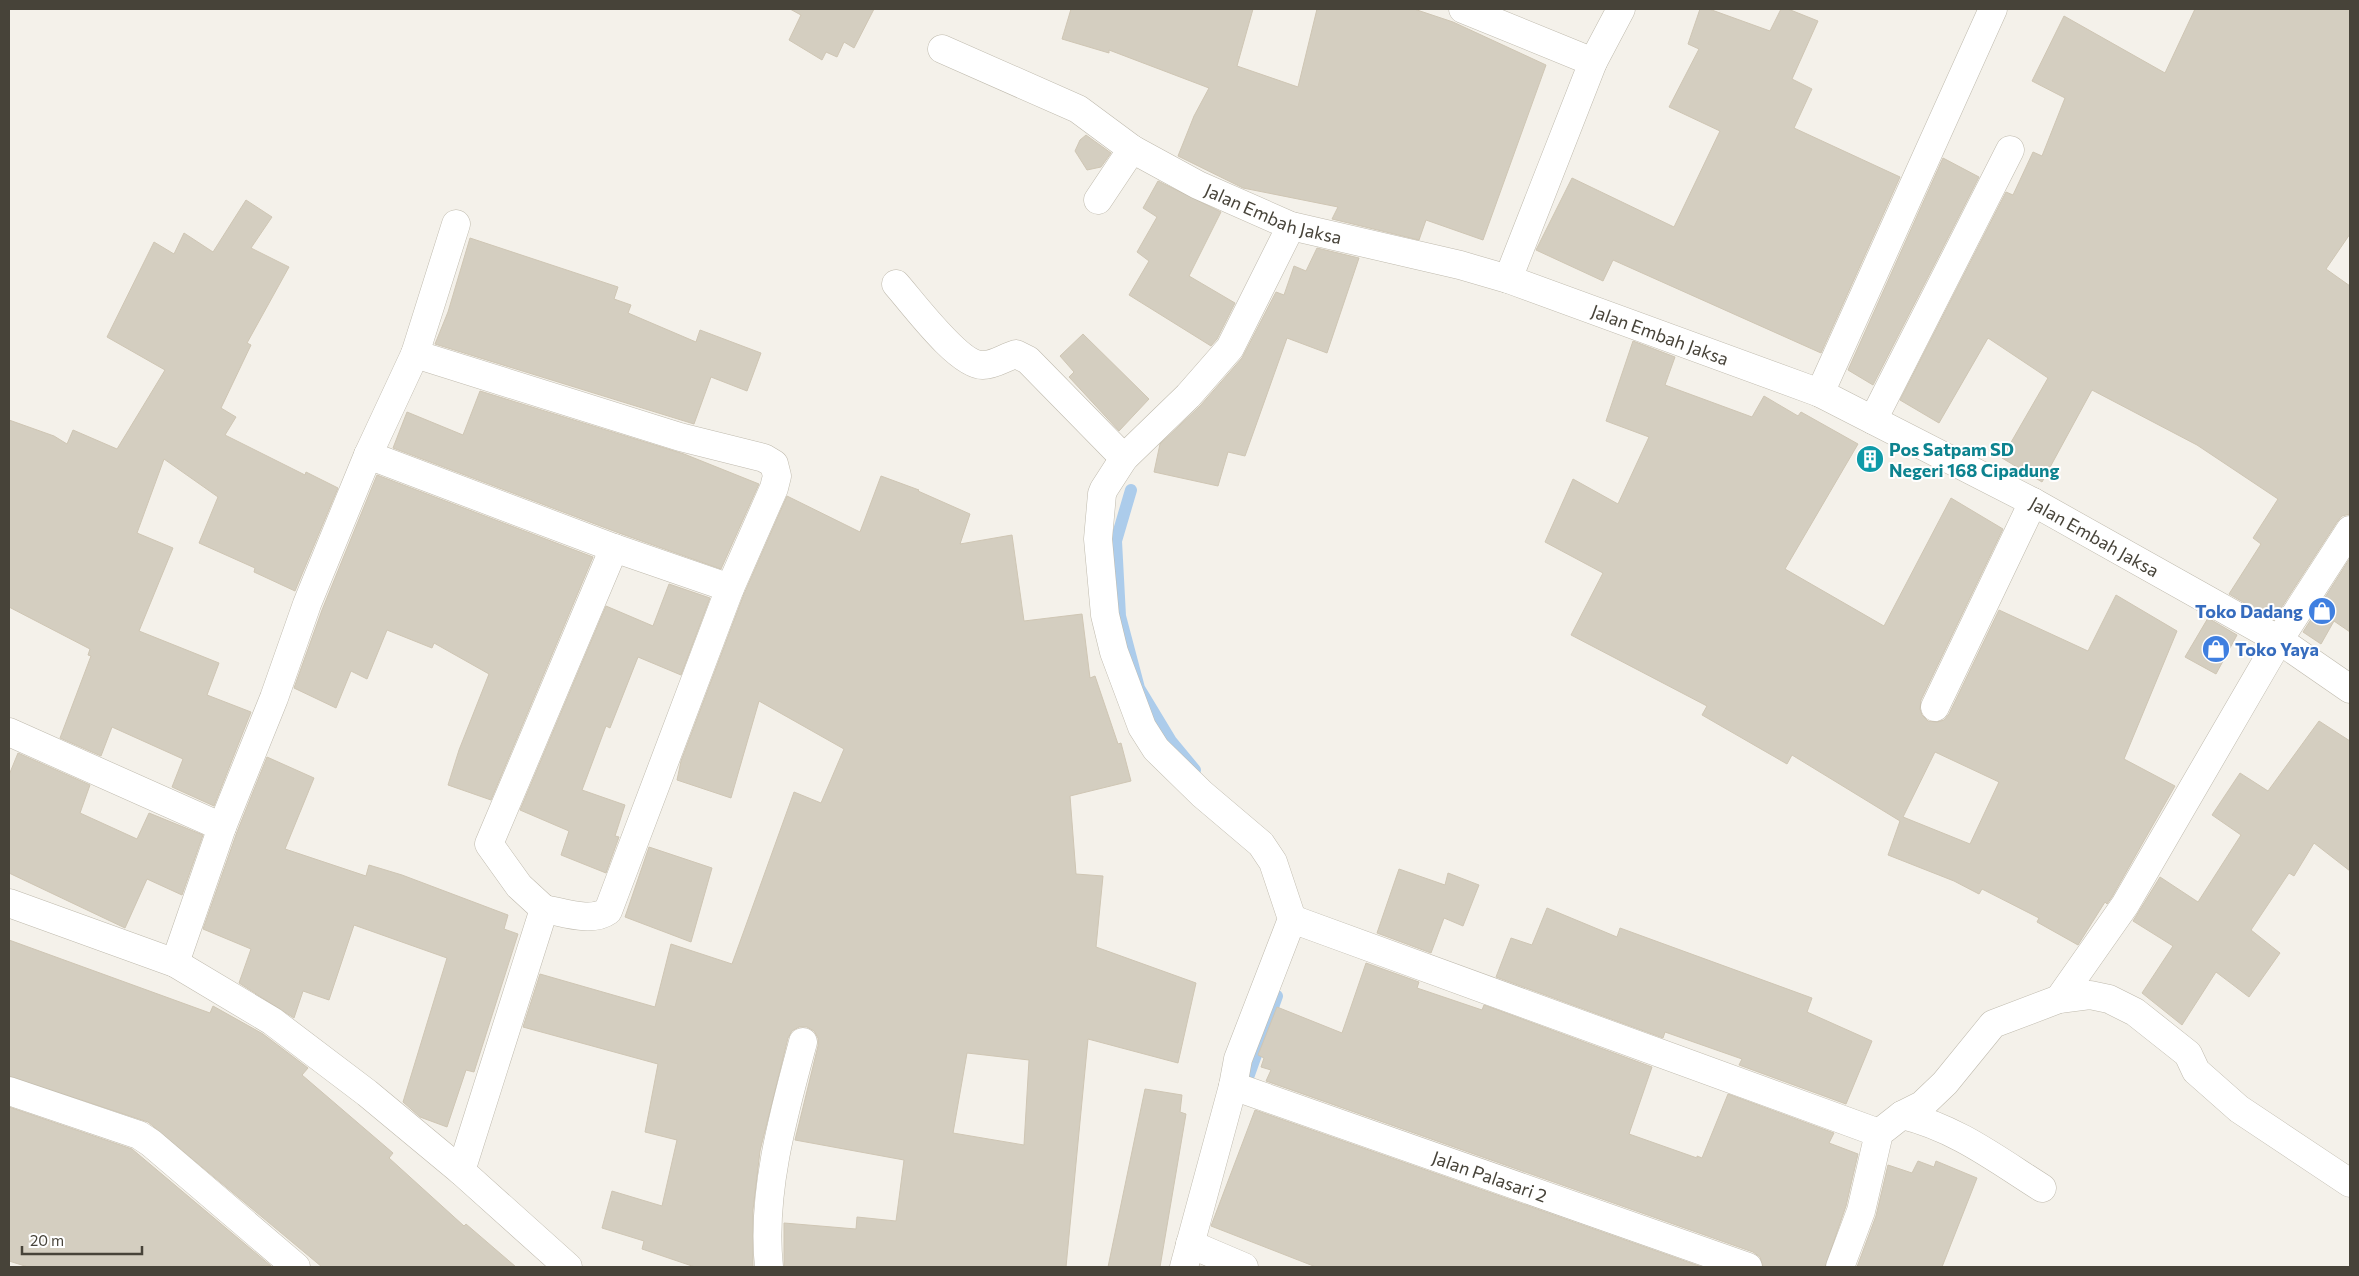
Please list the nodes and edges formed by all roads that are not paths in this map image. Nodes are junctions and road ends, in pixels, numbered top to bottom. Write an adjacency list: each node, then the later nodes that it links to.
1 (1463, 9): 5 (street)
2 (1621, 9): 5 (street)
3 (1993, 9): 14 (street)
4 (942, 49): 6 (street, Jalan Embah Jaksa)
5 (1593, 62): 11 (street)
6 (1132, 149): 8 (street); 10 (street, Jalan Embah Jaksa)
7 (2010, 150): 15 (street)
8 (1098, 200)
9 (456, 224): 13 (street)
10 (1291, 226): 11 (street, Jalan Embah Jaksa); 17 (street)
11 (1508, 279): 14 (street, Jalan Embah Jaksa)
12 (896, 284): 17 (street)
13 (415, 354): 16 (street); 21 (street)
14 (1820, 393): 15 (street, Jalan Embah Jaksa)
15 (1873, 420): 18 (street, Jalan Embah Jaksa)
16 (368, 455): 20 (street); 26 (street)
17 (1124, 458): 29 (street)
18 (2033, 502): 22 (street, Jalan Embah Jaksa); 24 (street)
19 (2350, 530): 22 (street)
20 (614, 548): 21 (street); 28 (street)
21 (730, 588): 28 (street)
22 (2279, 640): 23 (street, Jalan Embah Jaksa); 31 (street)
23 (2350, 689)
24 (1935, 707)
25 (9, 732): 26 (street)
26 (222, 827): 30 (street)
27 (9, 903): 30 (street)
28 (544, 909): 37 (street)
29 (1292, 919): 33 (street); 36 (street)
30 (175, 964): 37 (street)
31 (2059, 999): 35 (street); 38 (street)
32 (803, 1042): 43 (street)
33 (1233, 1086): 40 (street); 45 (street, Jalan Palasari 2)
34 (9, 1091): 41 (street)
35 (1902, 1115): 36 (street); 39 (street)
36 (1878, 1133): 46 (street)
37 (461, 1171): 42 (street)
38 (2350, 1183)
39 (2042, 1188)
40 (1187, 1255): 44 (street)
41 (296, 1267)
42 (568, 1267)
43 (769, 1267)
44 (1244, 1267)
45 (1748, 1267)
46 (1840, 1267)

